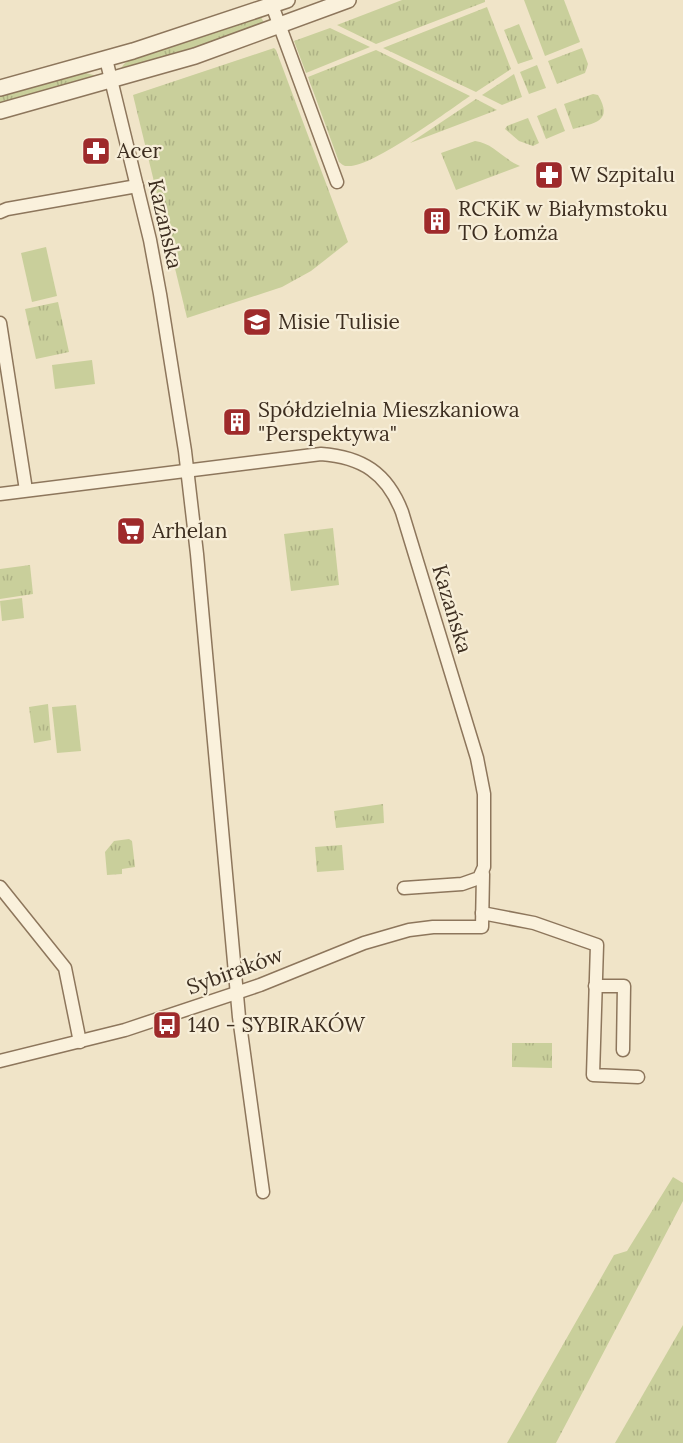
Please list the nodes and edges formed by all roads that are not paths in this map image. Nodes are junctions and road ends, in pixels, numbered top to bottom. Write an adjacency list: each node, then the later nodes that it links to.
1 (348, 0): 3 (street)
2 (279, 3): 3 (street); 4 (street)
3 (279, 26): 5 (street); 8 (street)
4 (106, 59): 5 (street, Kazańska); 6 (street)
5 (112, 81): 7 (street); 9 (street, Kazańska)
6 (0, 88)
7 (0, 111)
8 (337, 182)
9 (137, 186): 10 (street); 12 (street, Kazańska)
10 (0, 212)
11 (0, 324): 13 (street)
12 (188, 471): 13 (street); 15 (street, Kazańska); 21 (street, Kazańska)
13 (26, 490): 14 (street)
14 (0, 494)
15 (483, 874): 17 (street); 18 (street, Kazańska)
16 (0, 887): 22 (street)
17 (404, 888)
18 (482, 913): 19 (street, Kazańska); 20 (street)
19 (482, 927): 21 (street, Sybiraków)
20 (595, 986): 23 (street); 25 (street)
21 (237, 992): 22 (street, Sybiraków); 26 (street, Kazańska)
22 (80, 1042): 24 (street, Sybiraków)
23 (623, 1050)
24 (0, 1061)
25 (638, 1077)
26 (263, 1192)

